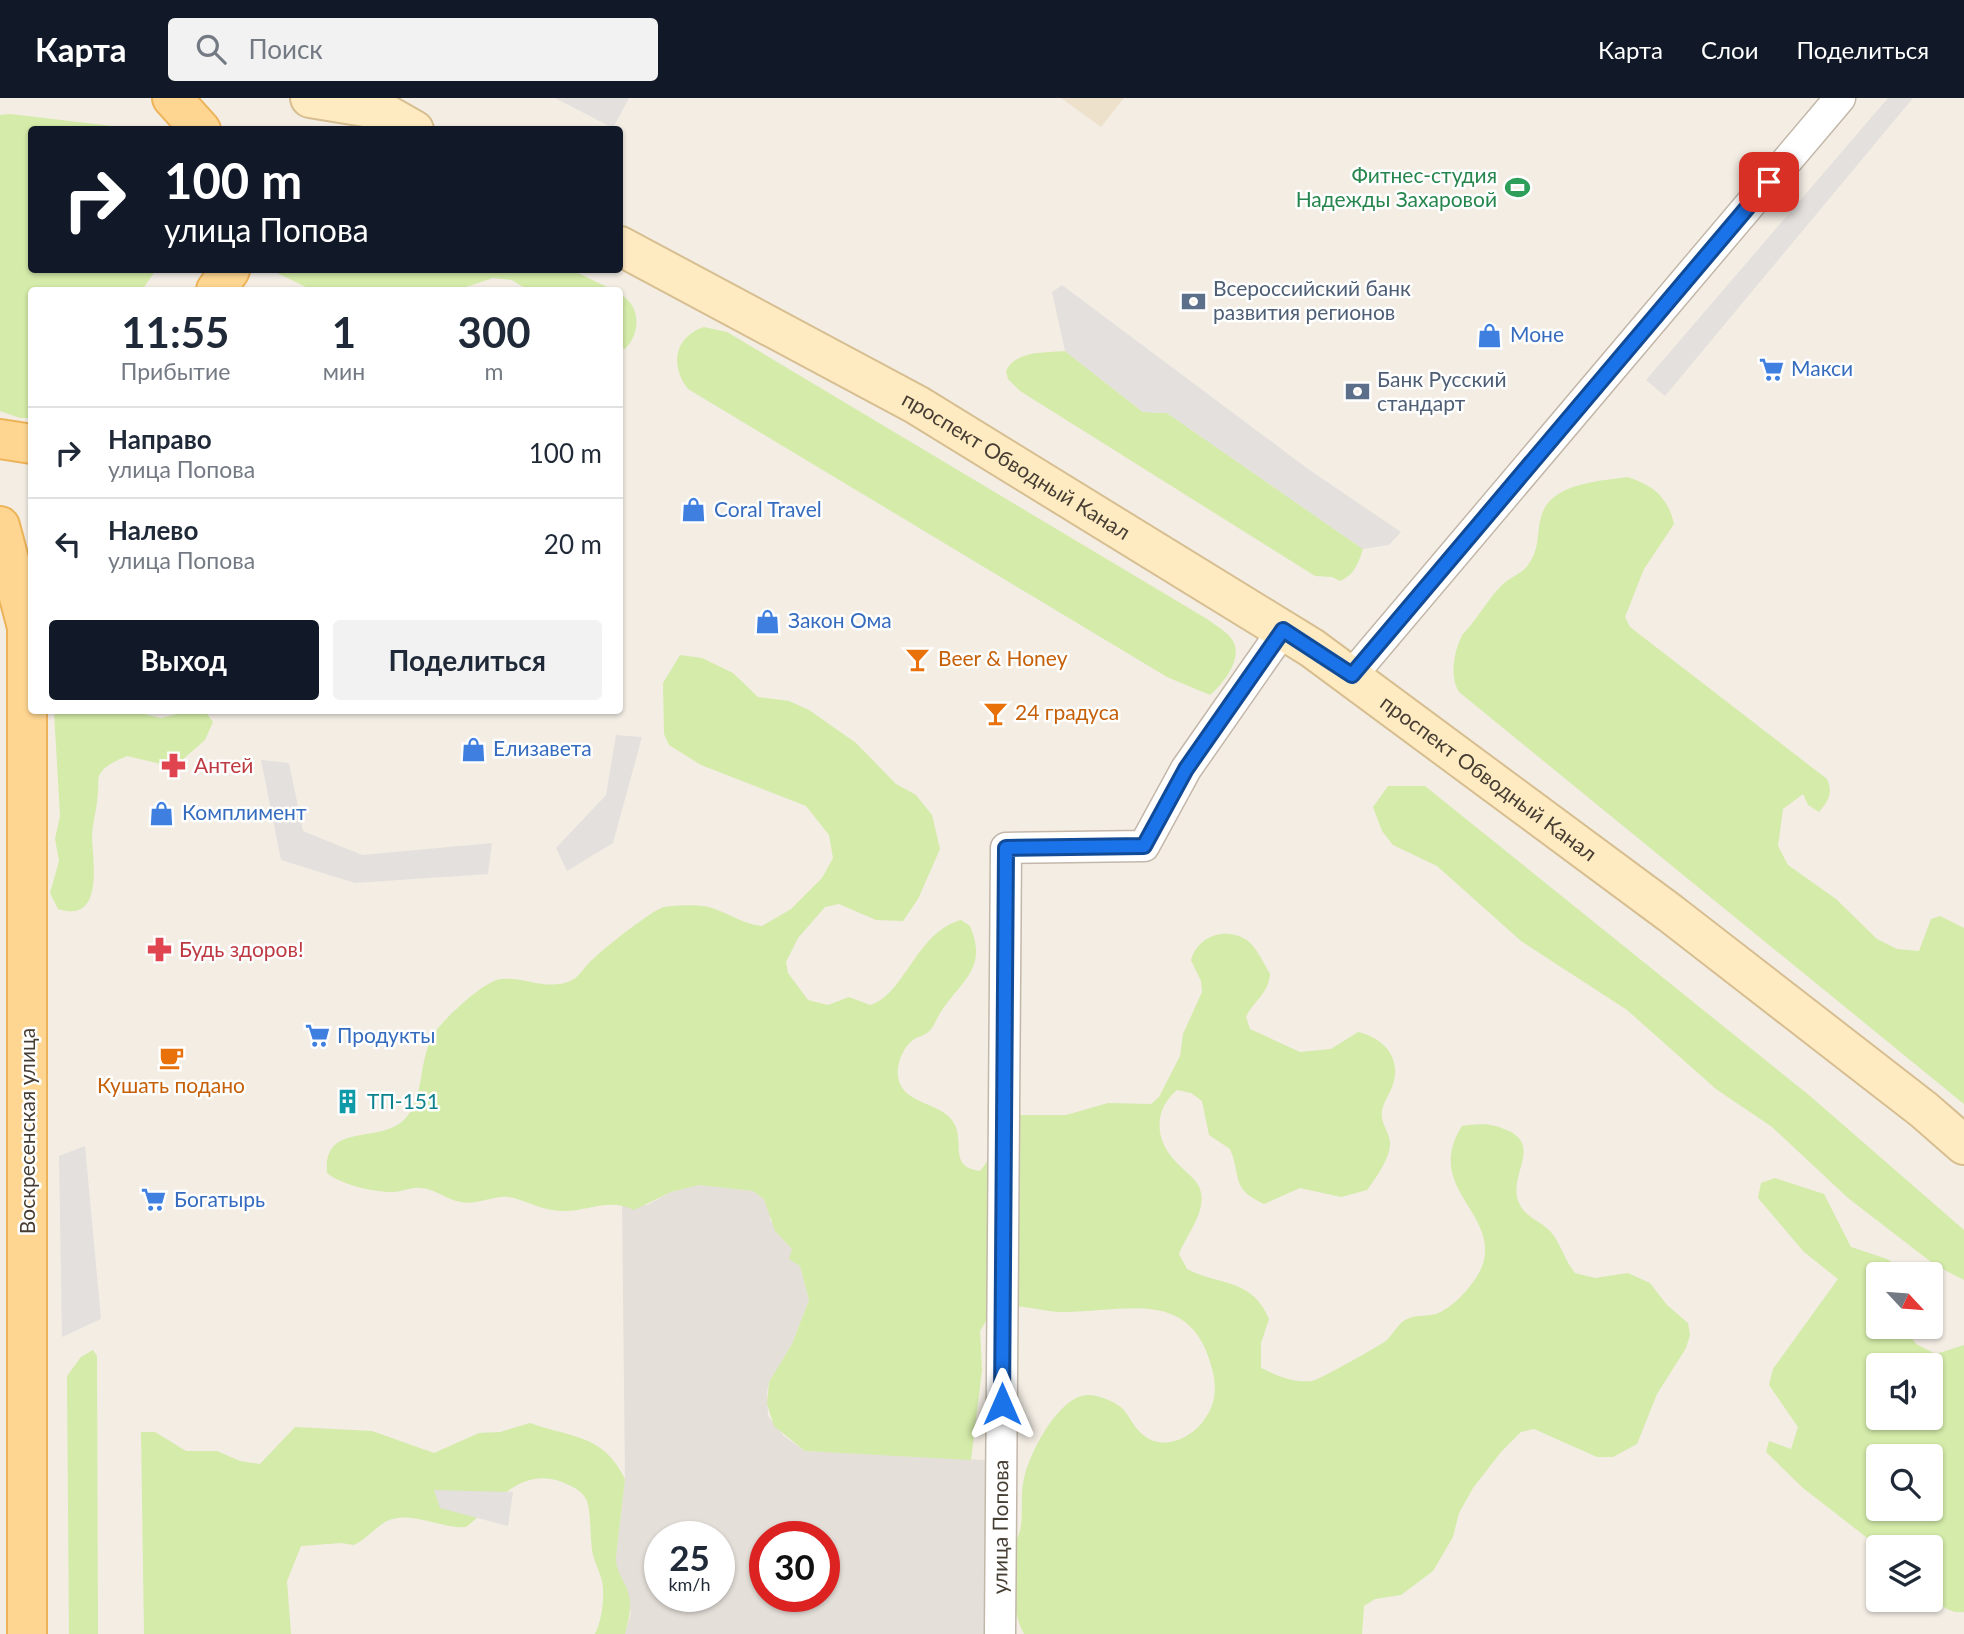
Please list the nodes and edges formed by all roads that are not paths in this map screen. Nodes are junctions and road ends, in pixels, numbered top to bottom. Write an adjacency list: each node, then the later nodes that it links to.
1 (173, 98): 4 (main road)
2 (310, 98): 5 (main road)
3 (1840, 98): 12 (street)
4 (198, 126)
5 (407, 126)
6 (623, 248): 11 (main road, проспект Обводный Канал)
7 (0, 439): 8 (main road)
8 (28, 443)
9 (0, 526): 10 (main road, Воскресенская улица)
10 (28, 616)
11 (1283, 630): 12 (main road, проспект Обводный Канал); 16 (street, улица Попова)
12 (1352, 675): 14 (main road, проспект Обводный Канал)
13 (29, 714): 15 (main road, Воскресенская улица)
14 (1964, 1145)
15 (27, 1634)
16 (1000, 1634)

